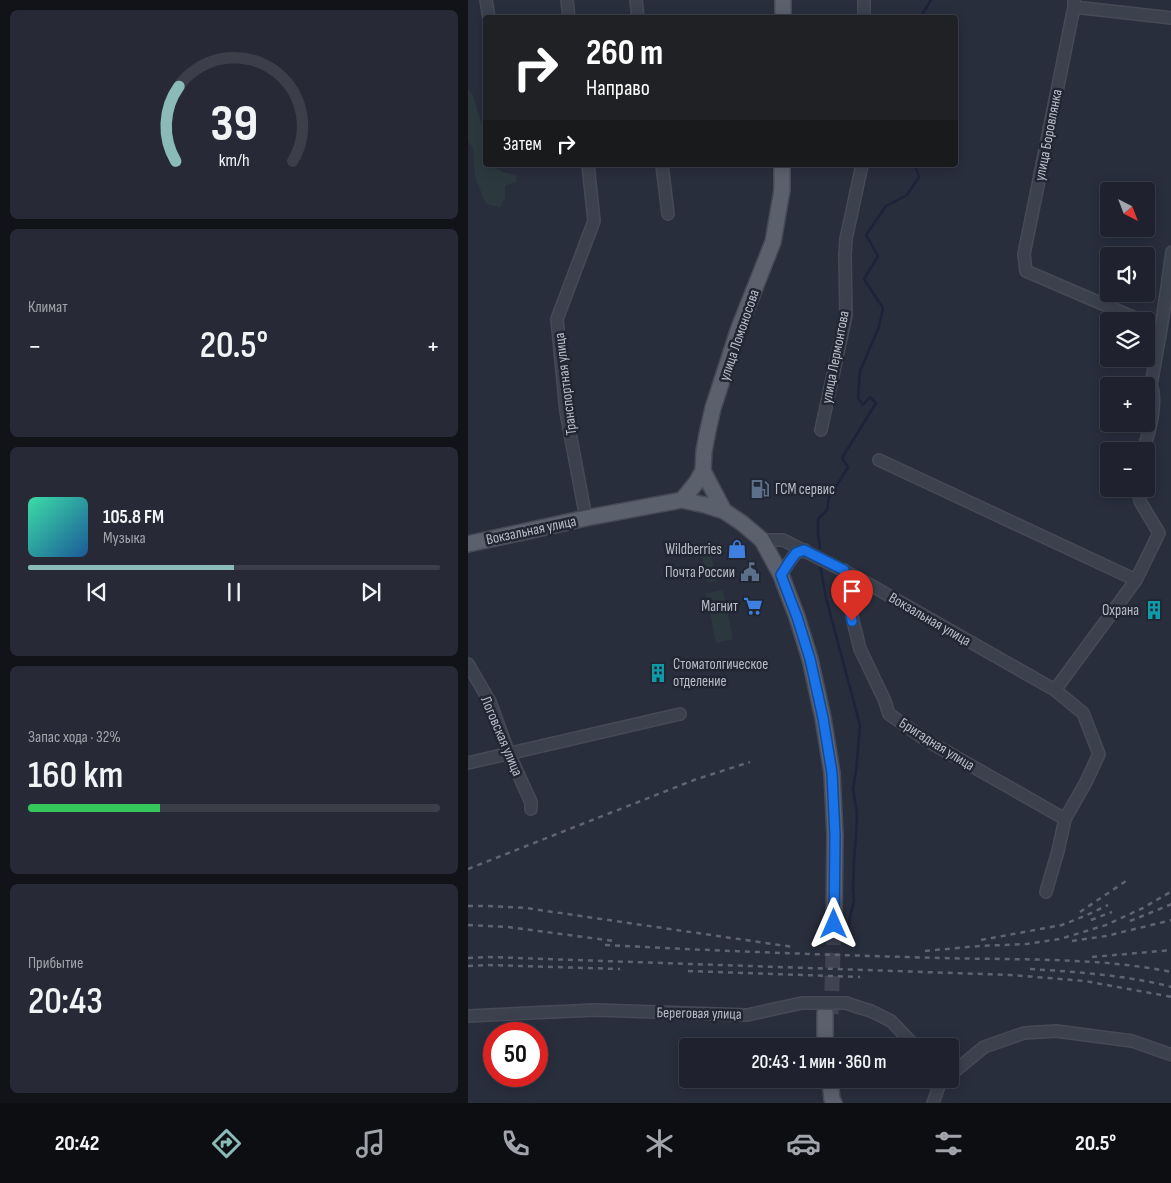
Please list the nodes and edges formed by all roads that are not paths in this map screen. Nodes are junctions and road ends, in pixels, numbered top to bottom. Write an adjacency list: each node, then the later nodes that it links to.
1 (486, 0): 7 (street)
2 (567, 0): 8 (street)
3 (636, 0): 9 (street)
4 (782, 0): 10 (main road)
5 (864, 0): 11 (street)
6 (1074, 3): 12 (street); 19 (street, улица Боровлянка)
7 (488, 15)
8 (568, 15)
9 (638, 15)
10 (783, 15)
11 (864, 15)
12 (1172, 18)
13 (588, 167): 28 (street, Транспортная улица)
14 (662, 167): 17 (street)
15 (782, 167): 24 (main road, улица Ломоносова)
16 (862, 167): 21 (street, улица Лермонтова)
17 (668, 214)
18 (1172, 252): 20 (street)
19 (1121, 312)
20 (1165, 322): 22 (street)
21 (820, 430)
22 (1145, 442)
23 (879, 460): 34 (street)
24 (703, 471): 26 (main road, улица Ломоносова); 27 (main road)
25 (1139, 497): 34 (street)
26 (682, 500): 27 (main road); 28 (main road, Вокзальная улица)
27 (724, 511): 29 (main road)
28 (586, 518): 30 (main road, Вокзальная улица)
29 (762, 540): 31 (street, Вокзальная улица); 33 (main road)
30 (468, 544)
31 (804, 550): 32 (street, Вокзальная улица); 33 (street)
32 (844, 570): 36 (street, Вокзальная улица); 41 (street, Бригадная улица)
33 (781, 575): 43 (main road)
34 (1136, 580): 36 (street)
35 (468, 664): 38 (street, Логовская улица)
36 (1055, 690): 41 (street, Вокзальная улица)
37 (680, 714): 38 (street)
38 (509, 754): 39 (street); 40 (street, Логовская улица)
39 (468, 763)
40 (532, 809)
41 (1065, 819): 42 (street, Вокзальная улица)
42 (1046, 892)
43 (831, 924)
44 (824, 1010): 45 (street, Береговая улица); 46 (main road); 47 (main road); 48 (street, Береговая улица, bridge)
45 (468, 1016)
46 (825, 1038)
47 (829, 1038)
48 (907, 1038)
49 (1172, 1055): 50 (street)
50 (959, 1067)
51 (831, 1088): 53 (main road)
52 (938, 1088): 54 (street)
53 (834, 1103)
54 (933, 1103)

